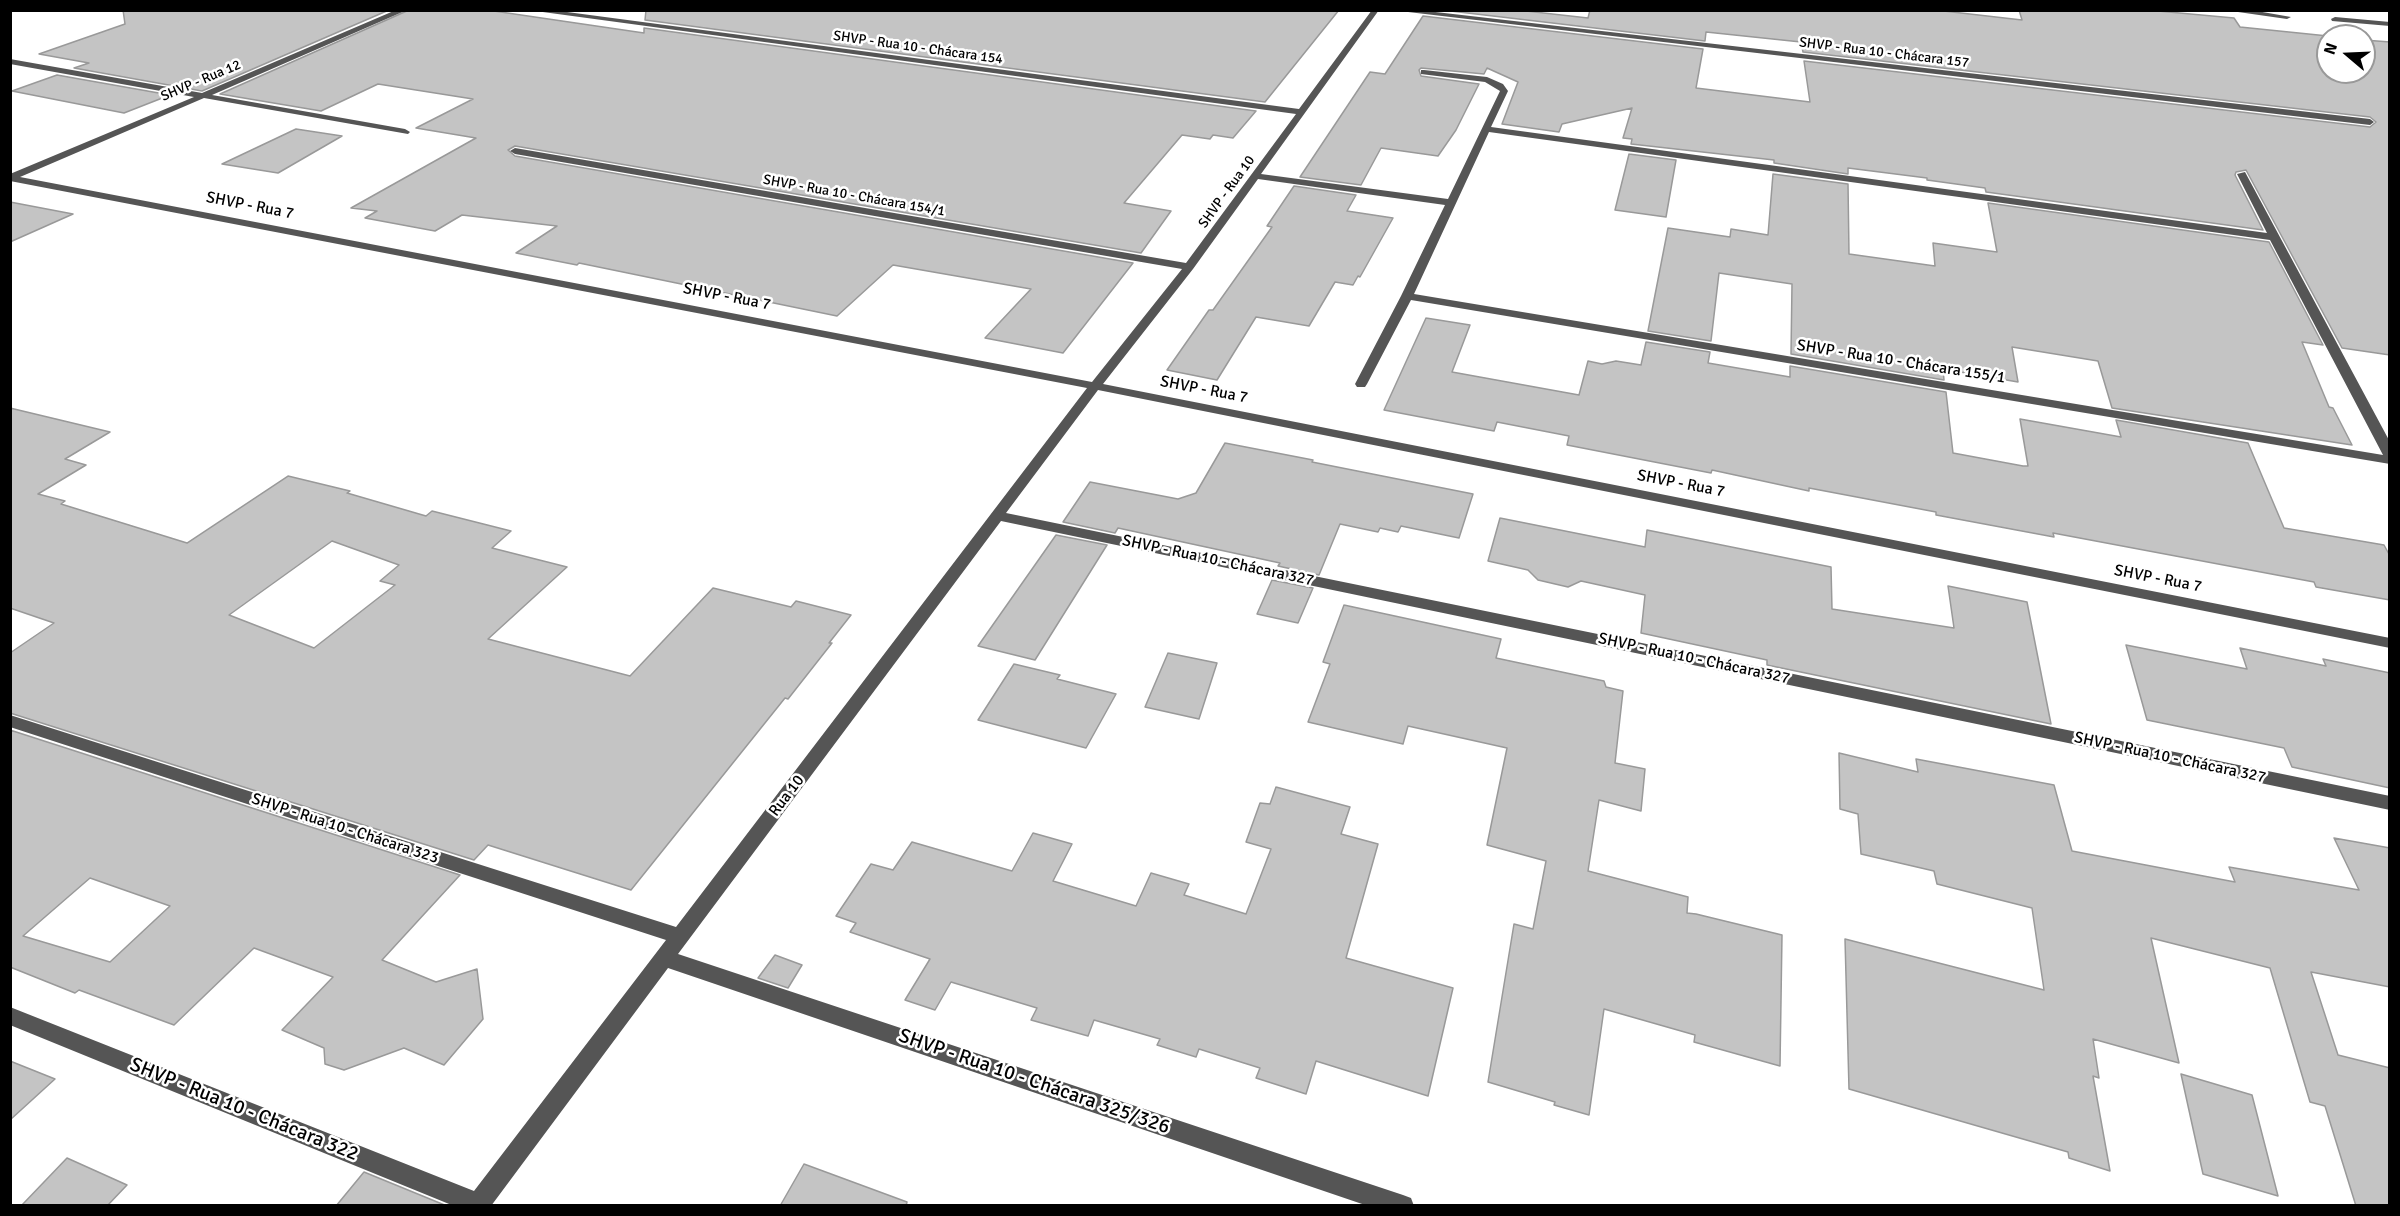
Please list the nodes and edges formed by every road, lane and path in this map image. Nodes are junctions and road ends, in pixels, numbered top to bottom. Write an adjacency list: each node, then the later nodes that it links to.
1 (404, 10): 11 (street, SHVP - Rua 12)
2 (531, 10): 12 (street, SHVP - Rua 10 - Chácara 154)
3 (1376, 10): 12 (street, SHVP - Rua 10)
4 (1394, 10): 13 (street, SHVP - Rua 10 - Chácara 157)
5 (2227, 10): 6 (street)
6 (2288, 17)
7 (2335, 19): 8 (street)
8 (2390, 24)
9 (10, 61): 11 (street)
10 (1424, 72): 14 (street)
11 (199, 97): 15 (street); 19 (street, SHVP - Rua 12)
12 (1301, 112): 18 (street, SHVP - Rua 10)
13 (2370, 122)
14 (1485, 129): 20 (street); 21 (street)
15 (405, 132)
16 (515, 151): 22 (street, SHVP - Rua 10 - Chácara 154/1)
17 (2242, 174): 21 (street)
18 (1255, 176): 20 (street); 22 (street, SHVP - Rua 10)
19 (10, 178): 25 (street, SHVP - Rua 7)
20 (1452, 203): 23 (street)
21 (2274, 237): 26 (street)
22 (1189, 267): 25 (street, SHVP - Rua 10)
23 (1407, 296): 24 (street); 27 (street, SHVP - Rua 10 - Chácara 155/1)
24 (1361, 384)
25 (1095, 386): 28 (street, Rua 10); 29 (street, SHVP - Rua 7)
26 (2390, 455)
27 (2390, 460)
28 (998, 516): 31 (street, SHVP - Rua 10 - Chácara 327); 32 (street, Rua 10)
29 (2390, 643)
30 (10, 721): 32 (street, SHVP - Rua 10 - Chácara 323)
31 (2390, 803)
32 (680, 938): 33 (street, Rua 10)
33 (665, 958): 35 (street, Rua 10); 36 (street, SHVP - Rua 10 - Chácara 325/326)
34 (10, 1016): 35 (street, SHVP - Rua 10 - Chácara 322)
35 (478, 1205)
36 (1403, 1206)

